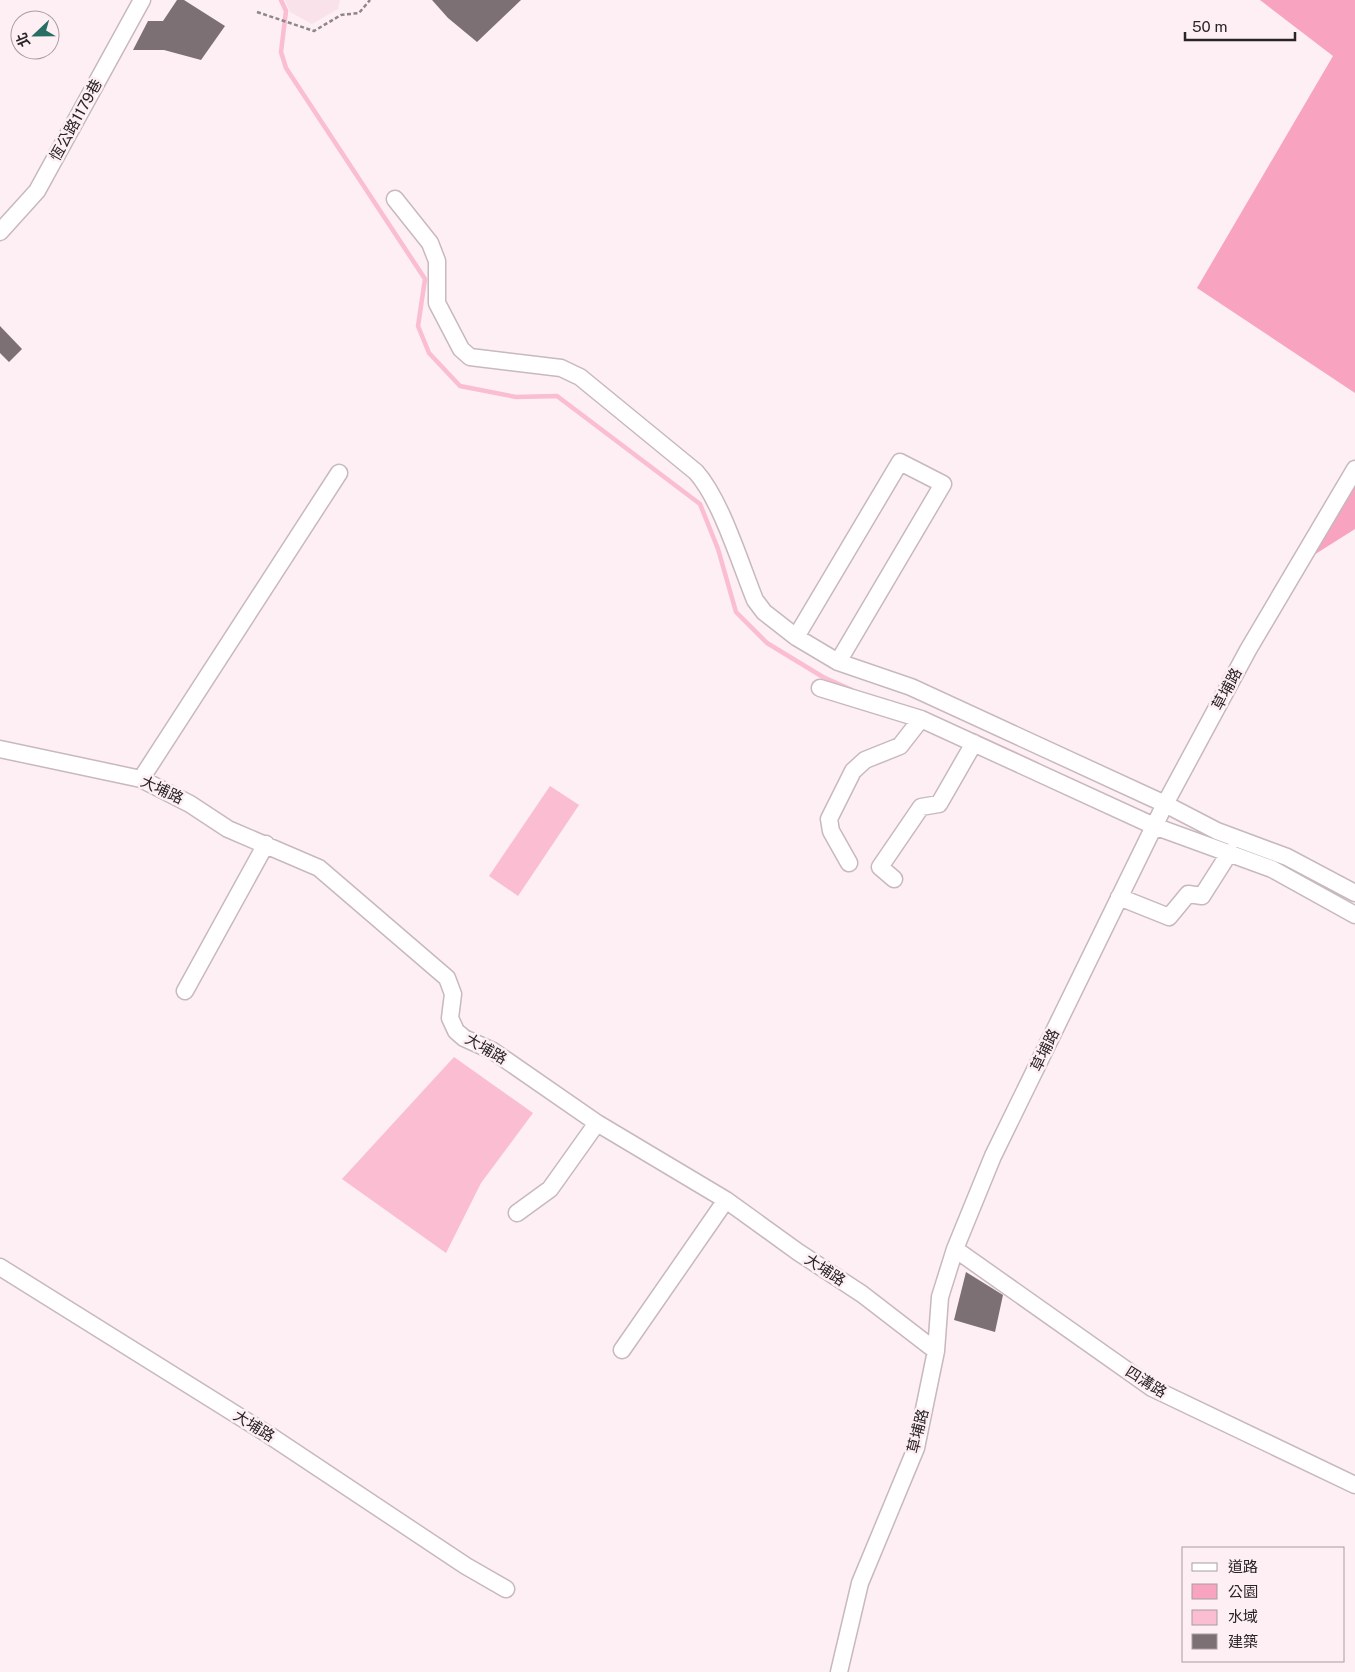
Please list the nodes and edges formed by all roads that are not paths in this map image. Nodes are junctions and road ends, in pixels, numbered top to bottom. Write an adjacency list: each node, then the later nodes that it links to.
1 (142, 0): 3 (street, 恆公路1179巷)
2 (395, 198): 6 (street)
3 (0, 232)
4 (1355, 469): 13 (street, 草埔路)
5 (339, 473): 12 (street)
6 (796, 637): 7 (street); 7 (street)
7 (838, 662): 13 (street)
8 (820, 688): 9 (street)
9 (921, 719): 10 (street); 17 (street)
10 (974, 743): 14 (street); 18 (street)
11 (0, 749): 12 (street, 大埔路)
12 (141, 779): 15 (street, 大埔路)
13 (1165, 804): 14 (street, 草埔路); 19 (street)
14 (1154, 826): 16 (street); 20 (street, 草埔路)
15 (266, 844): 22 (street); 23 (street, 大埔路)
16 (1230, 852): 20 (street); 21 (street)
17 (850, 863)
18 (894, 879)
19 (1355, 893)
20 (1119, 897): 26 (street, 草埔路)
21 (1355, 915)
22 (185, 991)
23 (596, 1124): 24 (street, 大埔路); 25 (street)
24 (726, 1200): 28 (street); 29 (street, 大埔路)
25 (517, 1213)
26 (955, 1249): 29 (street, 草埔路); 30 (street, 四溝路)
27 (0, 1267): 31 (street, 大埔路)
28 (622, 1350)
29 (936, 1351): 32 (street, 草埔路)
30 (1355, 1485)
31 (506, 1589)
32 (839, 1672)

